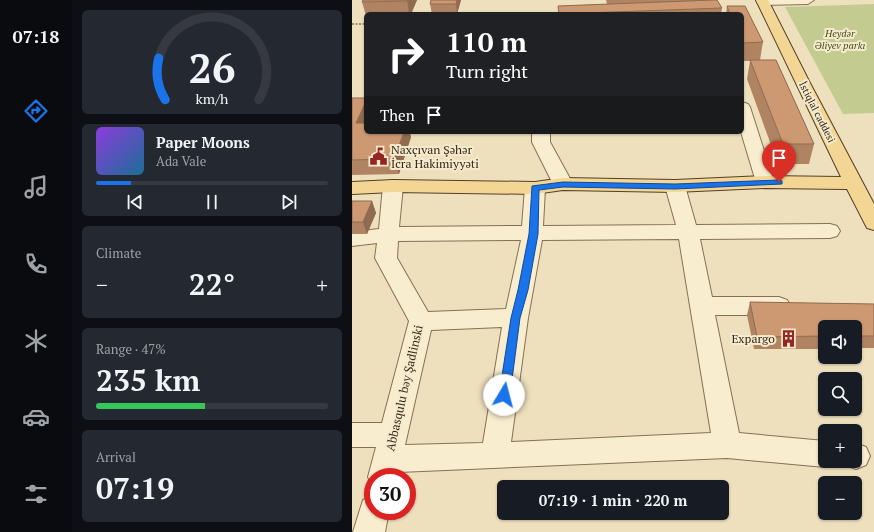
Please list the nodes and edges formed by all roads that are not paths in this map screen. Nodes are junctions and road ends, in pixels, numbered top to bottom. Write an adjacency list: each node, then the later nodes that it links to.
1 (762, 0): 2 (street); 6 (main road, İstiqlal caddesi)
2 (808, 0)
3 (744, 114): 5 (street)
4 (541, 134): 7 (street)
5 (765, 182): 6 (main road); 9 (main road)
6 (853, 183): 12 (main road, İstiqlal caddesi)
7 (563, 184): 9 (main road); 11 (main road)
8 (393, 186): 10 (main road); 11 (main road); 15 (street, Abbasqulu bəy Şadlinski)
9 (675, 186): 14 (street)
10 (352, 188)
11 (535, 188): 16 (street)
12 (874, 223)
13 (830, 231): 14 (street)
14 (688, 232): 16 (street); 18 (street)
15 (389, 234): 16 (street); 17 (street); 21 (street, Abbasqulu bəy Şadlinski)
16 (534, 234): 20 (street)
17 (352, 239)
18 (702, 306): 19 (street); 23 (street)
19 (802, 306)
20 (516, 318): 21 (street); 25 (street)
21 (421, 321): 26 (street, Abbasqulu bəy Şadlinski)
22 (352, 435): 26 (street)
23 (726, 445): 24 (street); 25 (street)
24 (818, 453)
25 (495, 456): 26 (street)
26 (387, 457)
27 (372, 520): 28 (street)
28 (369, 532)

